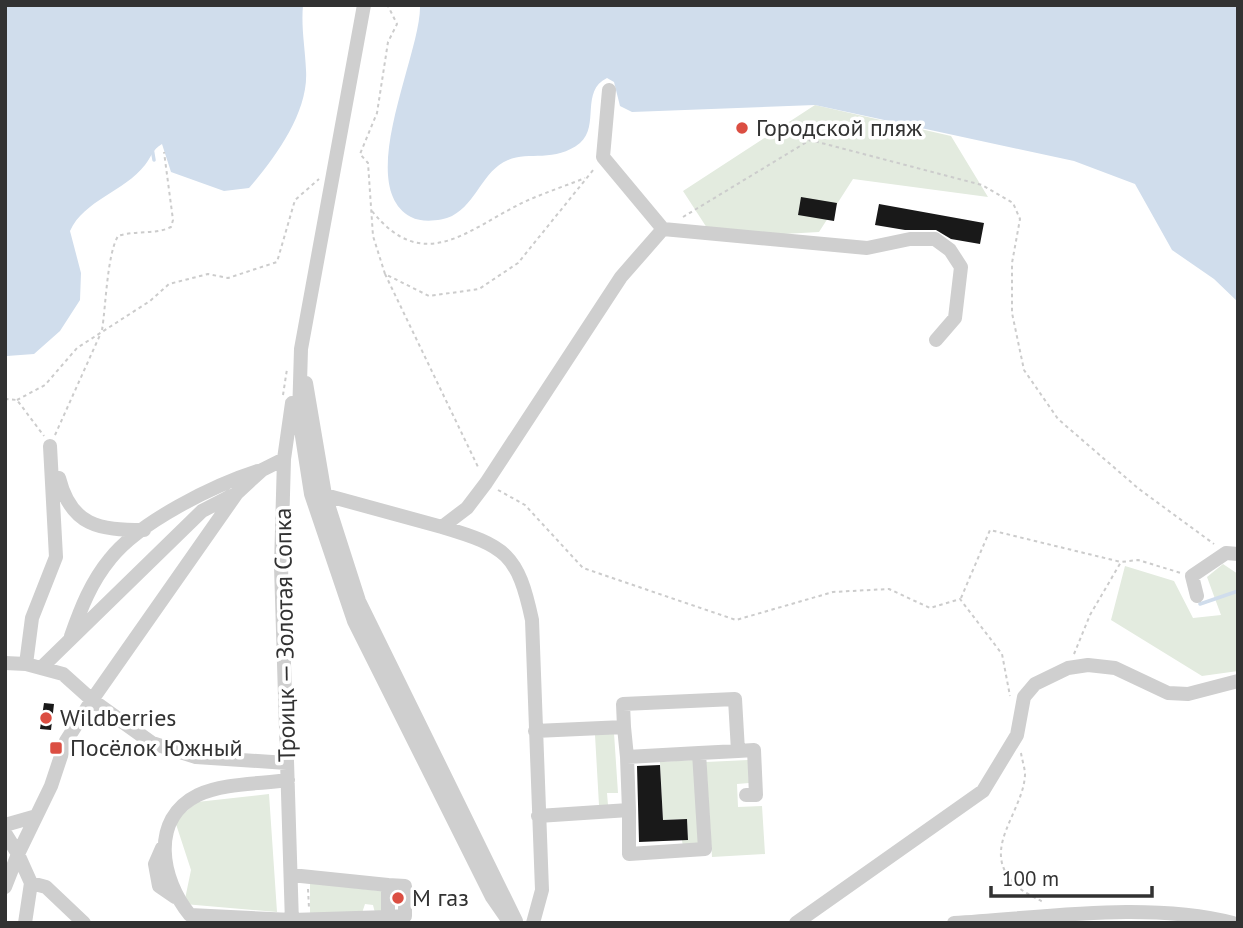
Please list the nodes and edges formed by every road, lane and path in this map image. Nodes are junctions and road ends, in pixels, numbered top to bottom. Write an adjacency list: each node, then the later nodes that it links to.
1 (364, 5): 14 (street)
2 (379, 5): 3 (path)
3 (388, 6): 9 (path)
4 (609, 90): 6 (street)
5 (164, 152): 12 (path)
6 (603, 157): 7 (path); 10 (street)
7 (587, 177): 9 (path); 11 (path)
8 (319, 178): 12 (path)
9 (372, 210): 11 (path)
10 (663, 229): 13 (street); 20 (street)
11 (385, 274): 20 (path)
12 (101, 332): 16 (path); 17 (path)
13 (936, 340)
14 (301, 349): 18 (street, Троицк — Золотая Сопка); 22 (street); 65 (street)
15 (5, 398): 16 (path)
16 (17, 400): 17 (path)
17 (50, 446): 25 (street); 34 (street)
18 (284, 459): 19 (street); 45 (street, Троицк — Золотая Сопка)
19 (262, 470): 21 (street); 25 (street)
20 (486, 483): 23 (street); 31 (path)
21 (237, 493): 32 (street); 38 (street)
22 (325, 495): 24 (street); 66 (street)
23 (467, 508): 24 (street); 26 (street)
24 (442, 527): 26 (street)
25 (144, 530): 32 (street)
26 (475, 537): 41 (street)
27 (1238, 554): 29 (street)
28 (1121, 562): 29 (path); 31 (path); 36 (path)
29 (1192, 576): 30 (street)
30 (1197, 596)
31 (960, 599): 40 (path)
32 (71, 636): 35 (street)
33 (5, 663): 34 (street)
34 (26, 664): 35 (street)
35 (41, 668): 38 (street)
36 (1068, 668): 37 (street); 40 (street)
37 (1238, 681)
38 (92, 700): 45 (street); 50 (street)
39 (624, 727): 41 (street); 42 (street); 44 (street)
40 (1018, 730): 60 (path); 68 (street)
41 (535, 732): 49 (street)
42 (738, 751): 43 (street); 47 (street)
43 (699, 753): 44 (street); 48 (street)
44 (627, 757): 48 (street)
45 (287, 763): 46 (street, Троицк — Золотая Сопка)
46 (288, 779): 53 (street); 55 (street, Троицк — Золотая Сопка)
47 (746, 796)
48 (629, 810): 49 (street)
49 (538, 816): 67 (street)
50 (33, 817): 51 (street); 54 (street)
51 (5, 825)
52 (5, 833): 54 (street)
53 (168, 834): 59 (street); 59 (street)
54 (18, 854): 57 (street); 58 (street)
55 (291, 875): 56 (street); 62 (street, Троицк — Золотая Сопка)
56 (308, 877): 61 (path); 61 (street)
57 (31, 883): 63 (street); 64 (street)
58 (5, 887)
59 (177, 899): 62 (street)
60 (1045, 904)
61 (309, 919): 62 (street)
62 (292, 921)
63 (25, 923)
64 (84, 923)
65 (510, 923)
66 (517, 923)
67 (533, 923)
68 (796, 923)
69 (954, 923): 70 (street)
70 (1233, 923)

